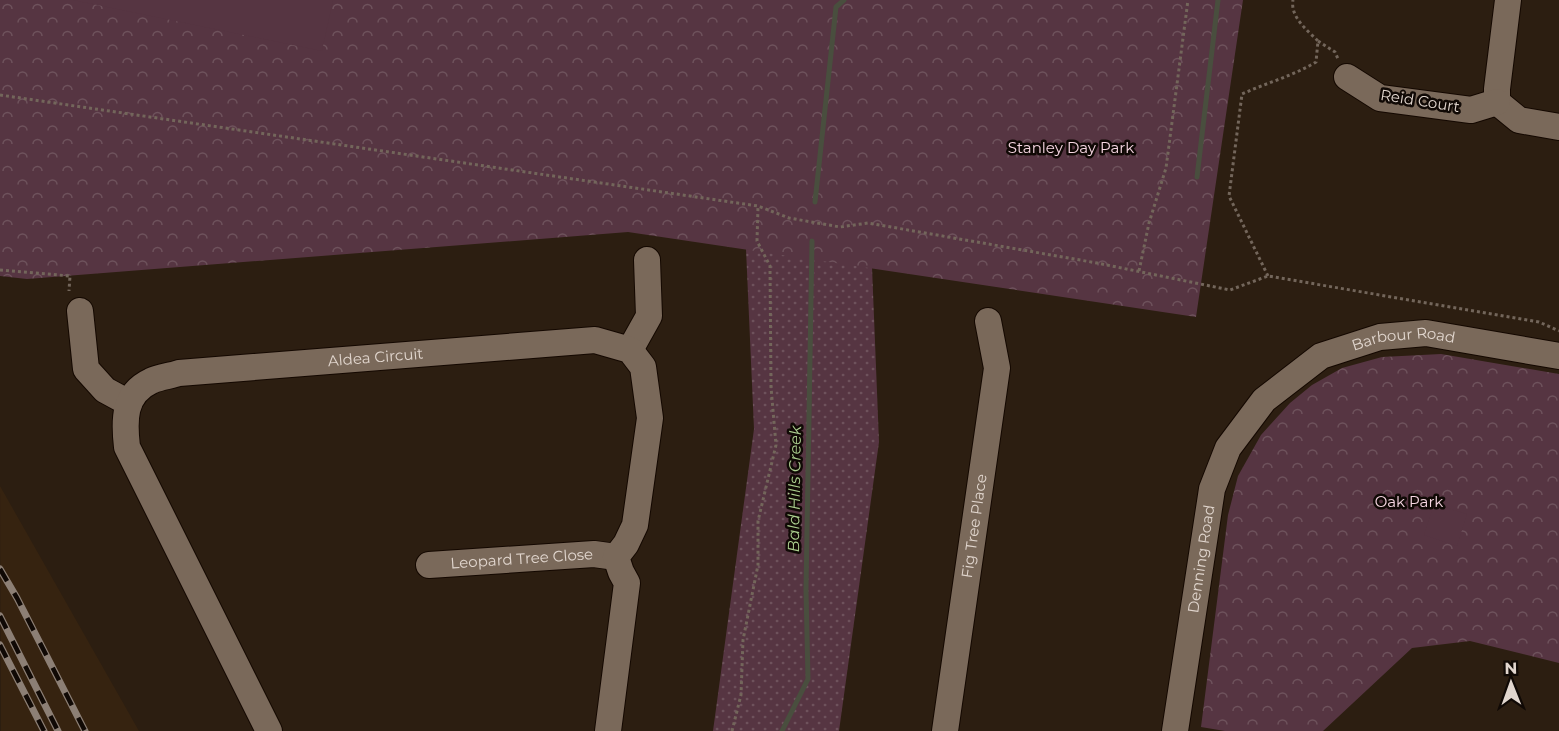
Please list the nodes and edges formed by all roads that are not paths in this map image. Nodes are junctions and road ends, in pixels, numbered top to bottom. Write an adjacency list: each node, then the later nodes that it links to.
1 (1508, 0): 3 (street)
2 (1347, 77): 3 (street, Reid Court)
3 (1497, 102): 4 (street)
4 (1559, 127)
5 (647, 260): 8 (street)
6 (80, 311): 11 (street)
7 (988, 321): 16 (street, Fig Tree Place)
8 (630, 350): 11 (street, Aldea Circuit); 12 (street)
9 (1559, 356): 10 (street, Barbour Road)
10 (1264, 400): 17 (street, Denning Road)
11 (129, 403): 14 (street)
12 (616, 557): 13 (street, Leopard Tree Close); 15 (street)
13 (429, 565)
14 (269, 731)
15 (608, 731)
16 (945, 731)
17 (1175, 731)

